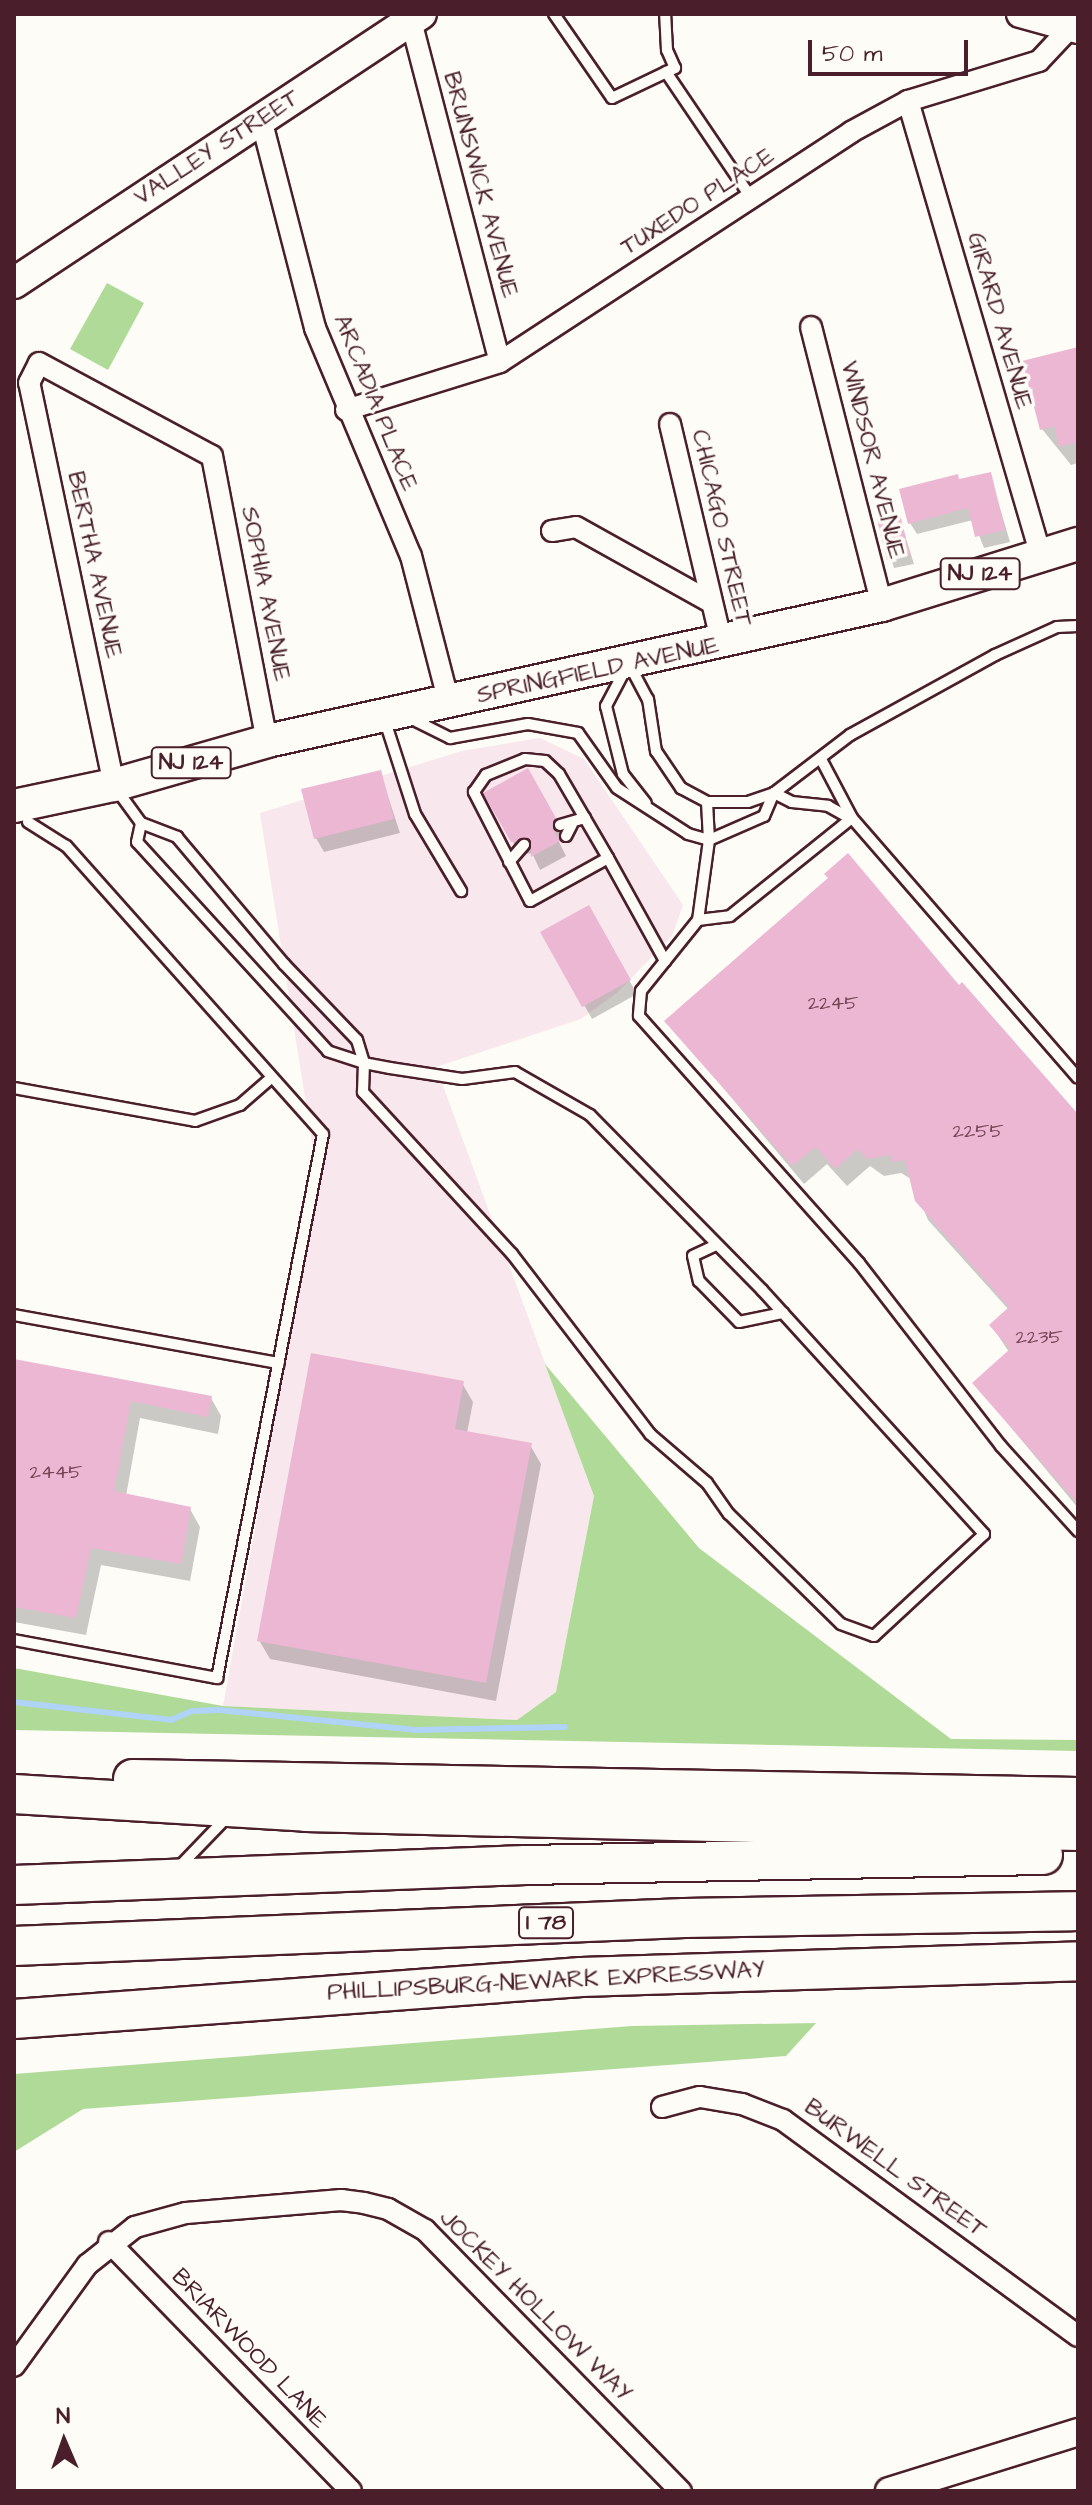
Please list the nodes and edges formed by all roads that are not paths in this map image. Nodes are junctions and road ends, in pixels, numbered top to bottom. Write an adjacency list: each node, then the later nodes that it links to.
1 (554, 14): 6 (lane)
2 (665, 14): 6 (lane)
3 (1020, 14): 5 (street)
4 (407, 20): 8 (main road, VALLEY STREET); 12 (street, BRUNSWICK AVENUE)
5 (1074, 29): 7 (street, TUXEDO PLACE)
6 (666, 72): 9 (lane)
7 (908, 101): 9 (street, TUXEDO PLACE); 18 (street, GIRARD AVENUE)
8 (261, 119): 10 (main road, VALLEY STREET); 13 (street, ARCADIA PLACE)
9 (752, 199): 12 (street, TUXEDO PLACE)
10 (14, 283)
11 (811, 327): 20 (street, WINDSOR AVENUE)
12 (500, 362): 13 (street, TUXEDO PLACE)
13 (346, 410): 24 (street, ARCADIA PLACE)
14 (670, 424): 19 (street, CHICAGO STREET)
15 (212, 456): 26 (street, SOPHIA AVENUE); 28 (street, BERTHA AVENUE)
16 (552, 531): 19 (street)
17 (1078, 544): 18 (main road, SPRINGFIELD AVENUE / NJ 124)
18 (1041, 555): 20 (main road, SPRINGFIELD AVENUE / NJ 124)
19 (711, 602): 22 (street, CHICAGO STREET)
20 (882, 605): 22 (main road, SPRINGFIELD AVENUE / NJ 124)
21 (1078, 626): 27 (lane)
22 (722, 644): 23 (main road, SPRINGFIELD AVENUE / NJ 124)
23 (629, 664): 24 (main road, SPRINGFIELD AVENUE / NJ 124); 30 (lane); 31 (lane)
24 (449, 703): 25 (main road, SPRINGFIELD AVENUE / NJ 124)
25 (393, 714): 26 (main road, SPRINGFIELD AVENUE / NJ 124); 31 (lane); 43 (lane)
26 (267, 741): 28 (main road, SPRINGFIELD AVENUE / NJ 124)
27 (822, 761): 29 (lane); 34 (lane)
28 (114, 785): 32 (main road, SPRINGFIELD AVENUE / NJ 124); 35 (lane)
29 (774, 793): 30 (lane); 34 (lane); 39 (lane)
30 (707, 802): 39 (lane)
31 (653, 811): 39 (lane)
32 (19, 818): 48 (lane)
33 (585, 818): 36 (lane); 41 (lane); 42 (lane)
34 (852, 818): 44 (lane); 47 (lane)
35 (141, 823): 46 (lane); 46 (lane)
36 (572, 824): 37 (lane); 38 (lane)
37 (560, 825)
38 (566, 836)
39 (709, 840): 44 (lane)
40 (524, 851): 42 (lane)
41 (608, 858): 42 (lane); 45 (lane)
42 (509, 862)
43 (461, 891)
44 (698, 920): 45 (lane)
45 (665, 961): 54 (lane)
46 (364, 1063): 50 (lane); 51 (lane)
47 (1078, 1078)
48 (270, 1079): 49 (lane); 53 (lane)
49 (14, 1088)
50 (714, 1246): 51 (lane); 51 (lane)
51 (783, 1313)
52 (14, 1315): 53 (lane)
53 (279, 1363): 55 (lane)
54 (1078, 1531)
55 (14, 1640)
56 (14, 1777): 58 (highway)
57 (14, 1794): 59 (highway)
58 (1078, 1797)
59 (234, 1810): 60 (highway); 62 (lane)
60 (1078, 1831)
61 (1078, 1855): 62 (highway)
62 (169, 1879): 63 (highway)
63 (14, 1885)
64 (1078, 1911): 65 (highway, I 78)
65 (14, 1946)
66 (1078, 1961): 68 (highway, PHILLIPSBURG-NEWARK EXPRESSWAY)
67 (14, 2010): 68 (highway)
68 (102, 2012): 69 (highway, PHILLIPSBURG-NEWARK EXPRESSWAY)
69 (14, 2019)
70 (662, 2107): 72 (street, BURWELL STREET)
71 (109, 2242): 73 (street, JOCKEY HOLLOW WAY); 76 (street, BRIARWOOD LANE); 77 (street, JOCKEY HOLLOW WAY)
72 (1078, 2336)
73 (14, 2366)
74 (1078, 2432): 75 (street)
75 (931, 2486): 78 (street)
76 (351, 2491)
77 (681, 2491)
78 (889, 2491)

